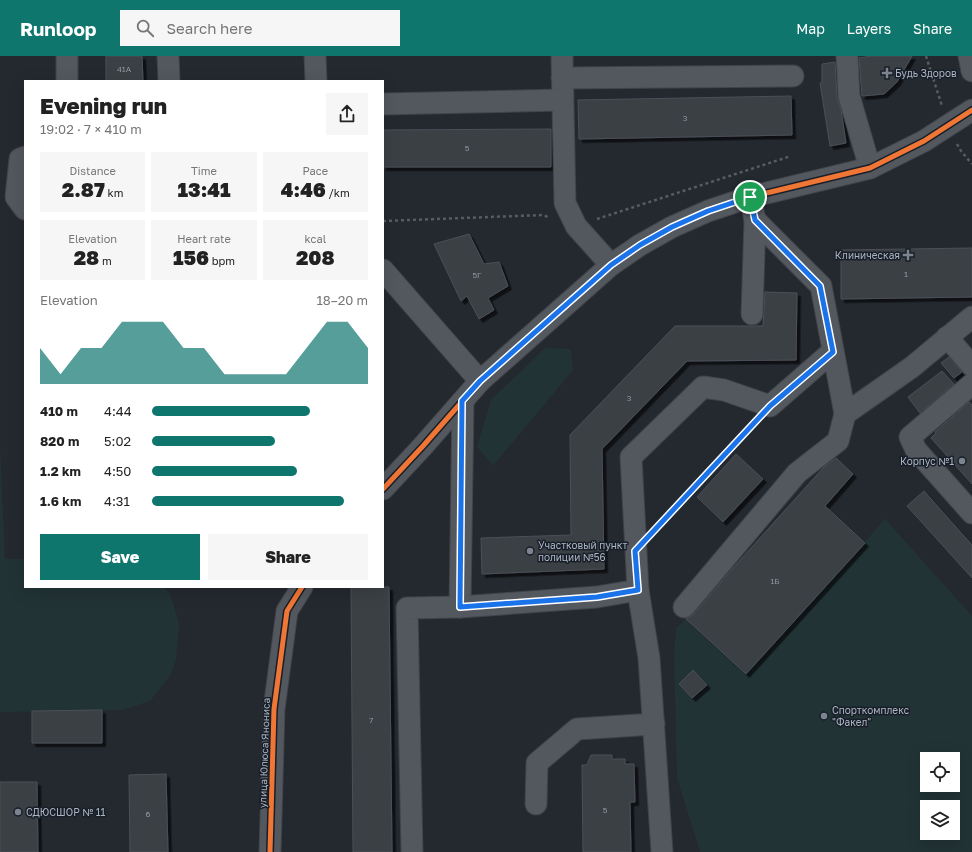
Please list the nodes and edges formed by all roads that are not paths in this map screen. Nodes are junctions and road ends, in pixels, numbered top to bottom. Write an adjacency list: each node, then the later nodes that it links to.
1 (67, 56): 10 (street)
2 (168, 56): 11 (street)
3 (315, 56): 12 (street)
4 (562, 56): 9 (street)
5 (847, 56): 17 (street)
6 (970, 56): 7 (street)
7 (972, 71)
8 (793, 76): 9 (street)
9 (562, 78): 13 (street)
10 (67, 80)
11 (169, 80)
12 (316, 80)
13 (562, 100): 14 (street); 21 (street)
14 (384, 104)
15 (972, 110): 17 (street)
16 (24, 157): 19 (street)
17 (870, 168): 18 (street)
18 (750, 197): 20 (street); 21 (street)
19 (24, 208)
20 (755, 220): 23 (street); 26 (street)
21 (611, 265): 28 (street)
22 (384, 271): 28 (street)
23 (752, 314)
24 (972, 317): 25 (street)
25 (948, 337): 27 (street); 31 (street)
26 (833, 352): 31 (street); 35 (street)
27 (972, 366)
28 (480, 381): 30 (street)
29 (972, 384): 33 (street)
30 (462, 401): 32 (street); 36 (street)
31 (845, 414): 37 (street)
32 (384, 488)
33 (972, 513)
34 (301, 588): 40 (street, улица Юлюса Янониса)
35 (638, 590): 36 (street); 38 (street)
36 (460, 607): 41 (street)
37 (684, 607)
38 (654, 724): 39 (street); 42 (street)
39 (536, 804)
40 (270, 852)
41 (412, 852)
42 (662, 852)

